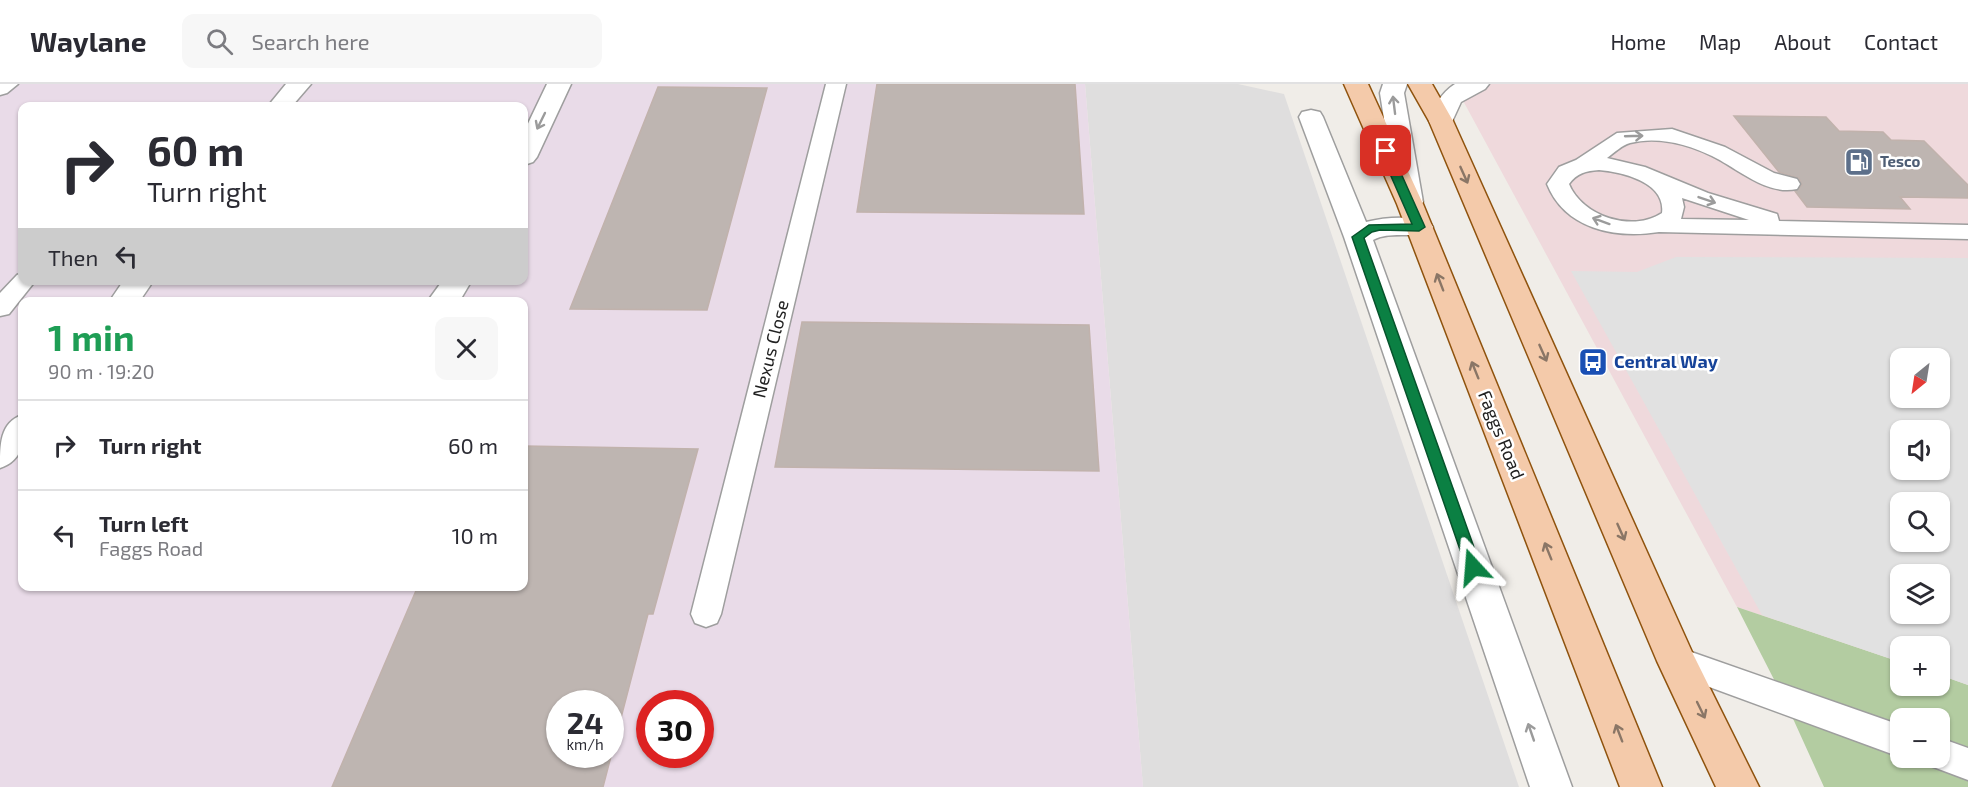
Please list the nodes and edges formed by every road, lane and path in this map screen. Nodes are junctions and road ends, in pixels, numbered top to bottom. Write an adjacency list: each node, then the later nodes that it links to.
1 (8, 84): 9 (lane)
2 (298, 84): 10 (street)
3 (560, 84): 13 (street, one-way to 13)
4 (836, 84): 30 (lane, Nexus Close)
5 (1356, 84): 17 (main road, Faggs Road)
6 (1395, 84): 17 (street, one-way to 6)
7 (1420, 84): 12 (main road)
8 (1477, 84): 12 (street)
9 (0, 89)
10 (283, 102)
11 (1311, 117): 21 (street)
12 (1441, 121): 31 (main road, one-way to 31)
13 (528, 149)
14 (1584, 164): 15 (lane); 16 (lane, one-way to 16); 18 (lane, one-way to 14)
15 (1652, 179): 18 (lane); 19 (lane, one-way to 19)
16 (1789, 184)
17 (1415, 216): 21 (street); 36 (main road, Faggs Road, one-way to 17)
18 (1659, 225): 19 (lane)
19 (1817, 230): 20 (lane)
20 (1968, 232)
21 (1358, 237): 35 (street, one-way to 21)
22 (21, 285): 27 (lane)
23 (136, 285): 25 (street)
24 (456, 285): 26 (street)
25 (127, 297)
26 (446, 297)
27 (0, 308)
28 (18, 432): 29 (street)
29 (0, 454)
30 (706, 614)
31 (1677, 660): 32 (lane); 37 (main road, one-way to 37)
32 (1890, 737)
33 (1950, 758): 34 (lane)
34 (1968, 764)
35 (1551, 787)
36 (1641, 787)
37 (1738, 787)

